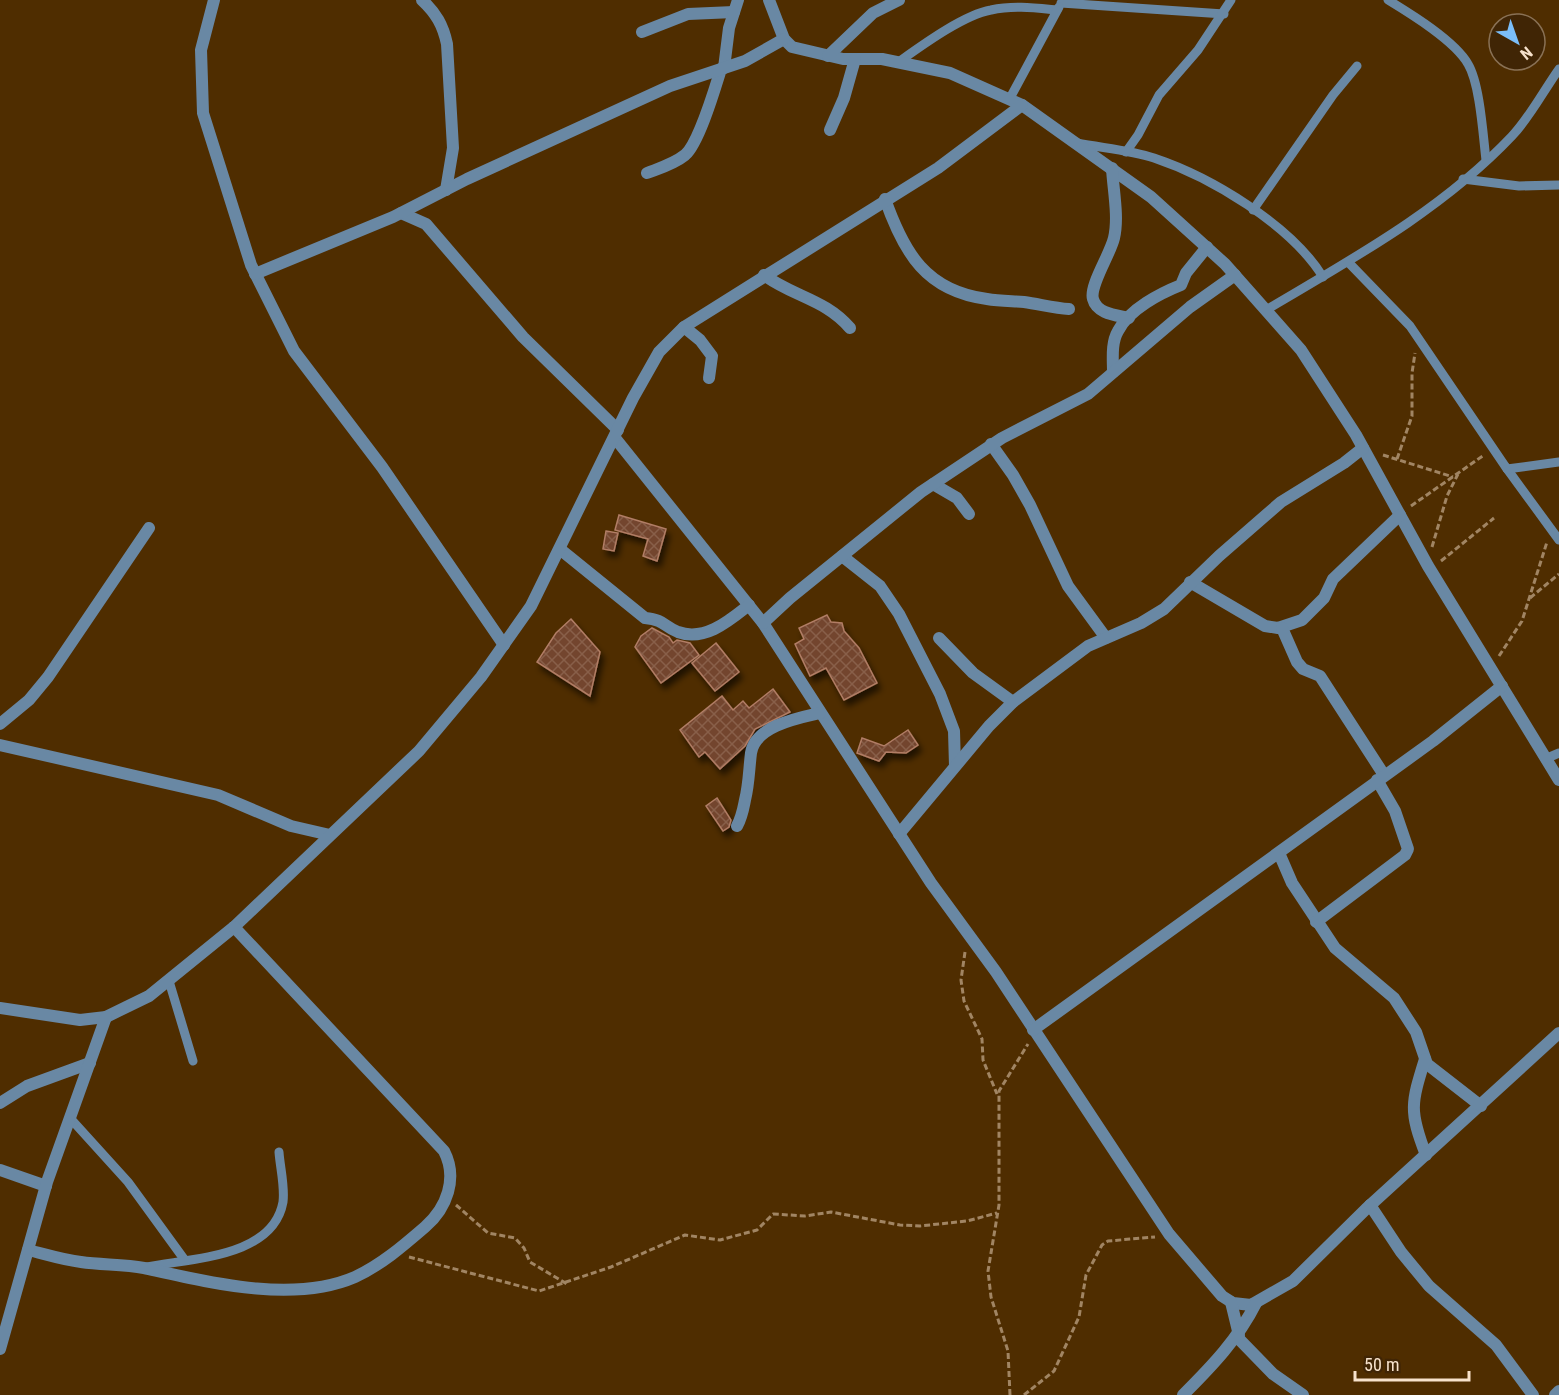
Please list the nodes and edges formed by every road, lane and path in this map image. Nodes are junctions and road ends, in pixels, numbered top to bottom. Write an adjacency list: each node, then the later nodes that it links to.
1 (214, 0): 34 (street)
2 (422, 0): 28 (street)
3 (769, 0): 11 (street)
4 (899, 0): 12 (street)
5 (1231, 0): 9 (lane)
6 (1388, 0): 23 (lane)
7 (1060, 4): 9 (lane); 14 (lane); 18 (lane)
8 (736, 6): 10 (street); 16 (street)
9 (1224, 14): 22 (lane)
10 (642, 32)
11 (784, 39): 12 (street); 16 (street)
12 (828, 56): 13 (street)
13 (855, 59): 14 (street); 20 (street)
14 (897, 63): 18 (street)
15 (1357, 66): 30 (lane)
16 (723, 68): 25 (street); 28 (street)
17 (1559, 69): 23 (lane)
18 (1009, 100): 19 (street)
19 (1022, 105): 21 (street); 29 (street)
20 (830, 130)
21 (1076, 143): 22 (lane); 24 (street)
22 (1126, 152): 30 (lane)
23 (1486, 160): 26 (lane)
24 (1112, 168): 32 (street); 40 (street)
25 (647, 173)
26 (1463, 179): 27 (lane); 33 (lane)
27 (1559, 185)
28 (446, 190): 31 (street)
29 (885, 200): 35 (street); 38 (street)
30 (1253, 210): 37 (lane)
31 (401, 213): 34 (street); 46 (street)
32 (1207, 248): 36 (street); 40 (street)
33 (1349, 262): 37 (lane); 43 (lane)
34 (255, 274): 73 (street)
35 (764, 275): 41 (street); 42 (street)
36 (1235, 275): 39 (street); 44 (street)
37 (1323, 277): 39 (lane)
38 (1069, 309)
39 (1266, 310): 48 (street)
40 (1129, 318): 44 (street)
41 (684, 327): 45 (street); 46 (street)
42 (850, 328)
43 (1417, 337): 49 (lane); 50 (path)
44 (1113, 372): 47 (street)
45 (709, 378)
46 (616, 434): 62 (street); 68 (street)
47 (991, 444): 55 (street); 71 (street)
48 (1364, 449): 50 (path); 57 (street); 66 (street)
49 (1493, 449): 52 (lane); 53 (path)
50 (1397, 459): 54 (path)
51 (1559, 462): 52 (lane)
52 (1507, 469): 60 (lane)
53 (1459, 472): 54 (path); 64 (path)
54 (1452, 477): 57 (path)
55 (933, 484): 56 (street); 63 (street)
56 (969, 514)
57 (1400, 515): 64 (street); 70 (street)
58 (1494, 518): 64 (path)
59 (150, 528): 78 (street)
60 (1551, 529): 61 (lane); 67 (path)
61 (1559, 540)
62 (561, 550): 68 (street); 73 (street)
63 (842, 556): 69 (street); 82 (street)
64 (1429, 568): 74 (street)
65 (1559, 574): 67 (path)
66 (1190, 582): 70 (street); 71 (street)
67 (1530, 598): 74 (path)
68 (749, 605): 69 (street)
69 (763, 623): 77 (street)
70 (1282, 628): 83 (street)
71 (1106, 638): 76 (street)
72 (939, 639): 76 (street)
73 (504, 645): 87 (street)
74 (1490, 668): 75 (street)
75 (1502, 686): 81 (street); 83 (street)
76 (1013, 702): 82 (street)
77 (820, 713): 85 (street); 86 (street)
78 (0, 724)
79 (0, 745): 87 (street)
80 (1559, 753): 81 (lane)
81 (1545, 759): 84 (street)
82 (955, 766): 86 (street)
83 (1380, 777): 88 (street); 89 (street)
84 (1559, 780)
85 (737, 826)
86 (899, 834): 91 (street)
87 (330, 835): 90 (street)
88 (1279, 853): 89 (street); 95 (street)
89 (1316, 922): 97 (street)
90 (234, 927): 92 (street); 108 (street)
91 (969, 936): 95 (street); 100 (path)
92 (170, 981): 94 (street); 98 (lane)
93 (0, 1008): 94 (street)
94 (106, 1017): 99 (street)
95 (1035, 1032): 100 (path); 111 (street)
96 (1559, 1033): 102 (street)
97 (1425, 1059): 102 (street); 105 (street)
98 (193, 1061)
99 (90, 1063): 101 (street); 103 (street)
100 (998, 1096): 110 (path)
101 (0, 1103)
102 (1481, 1106): 105 (street)
103 (70, 1118): 107 (street); 114 (lane)
104 (279, 1152): 114 (lane)
105 (1426, 1155): 109 (street)
106 (0, 1170): 107 (street)
107 (46, 1186): 112 (street)
108 (447, 1197): 113 (street); 116 (path)
109 (1370, 1205): 118 (street); 126 (street)
110 (997, 1213): 116 (path); 122 (path)
111 (1168, 1234): 117 (street); 123 (path)
112 (28, 1251): 115 (street); 120 (street)
113 (394, 1252): 115 (street); 116 (path)
114 (184, 1259): 115 (lane)
115 (141, 1268)
116 (567, 1284)
117 (1231, 1302): 118 (street); 119 (street)
118 (1256, 1303): 119 (street)
119 (1238, 1336): 124 (street); 125 (street)
120 (0, 1349)
121 (1559, 1391): 127 (street)
122 (1010, 1395)
123 (1024, 1395)
124 (1183, 1395)
125 (1303, 1395)
126 (1533, 1395)
127 (1555, 1395)

